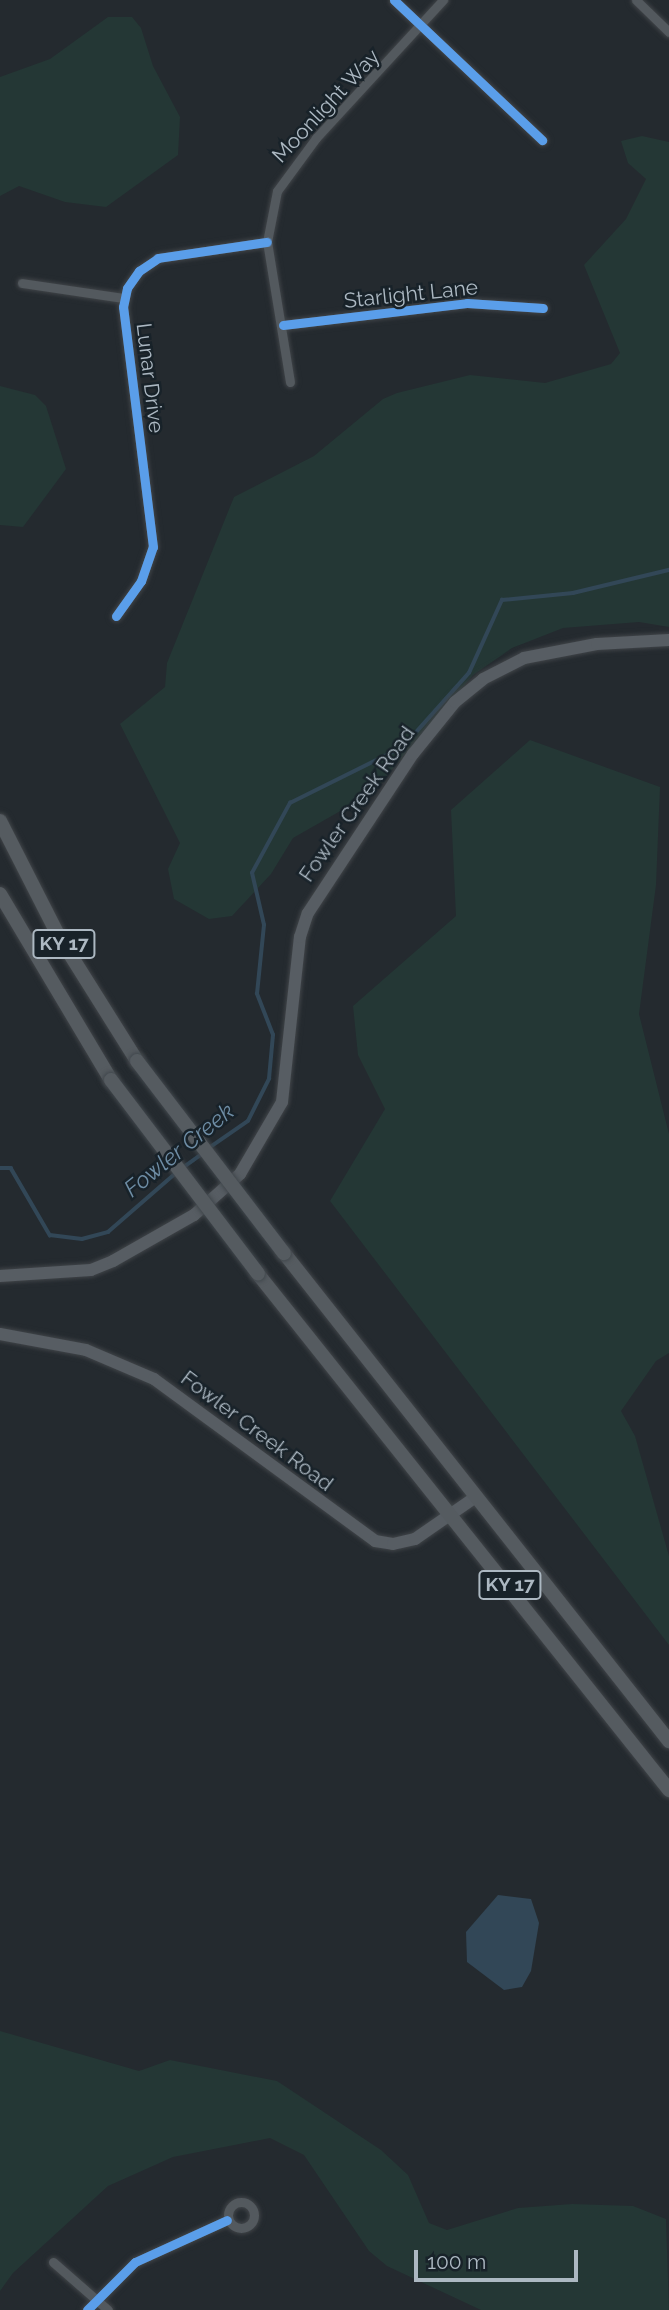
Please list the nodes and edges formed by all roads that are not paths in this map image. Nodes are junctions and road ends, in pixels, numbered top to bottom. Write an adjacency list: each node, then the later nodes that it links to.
1 (394, 0): 4 (street)
2 (443, 0): 4 (street, Moonlight Way)
3 (636, 0): 5 (street)
4 (422, 27): 6 (street); 7 (street, Moonlight Way)
5 (669, 32)
6 (542, 140)
7 (267, 242): 9 (street, Lunar Drive); 11 (street, Moonlight Way)
8 (22, 284): 9 (street)
9 (124, 298): 13 (street, Lunar Drive)
10 (543, 308): 11 (street, Starlight Lane)
11 (283, 326): 12 (street, Moonlight Way)
12 (290, 382)
13 (116, 616)
14 (669, 640): 17 (main road, Fowler Creek Road)
15 (0, 821): 19 (main road, KY 17, bridge)
16 (0, 894): 20 (main road, KY 17, bridge)
17 (0, 1276)
18 (0, 1334): 20 (main road, Fowler Creek Road)
19 (477, 1496): 20 (main road, Fowler Creek Road); 21 (main road, KY 17)
20 (451, 1514): 22 (main road, KY 17)
21 (669, 1741)
22 (669, 1790)
23 (227, 2220): 25 (street)
24 (53, 2262): 25 (street)
25 (96, 2300): 26 (street); 27 (street)
26 (87, 2310)
27 (108, 2310)

